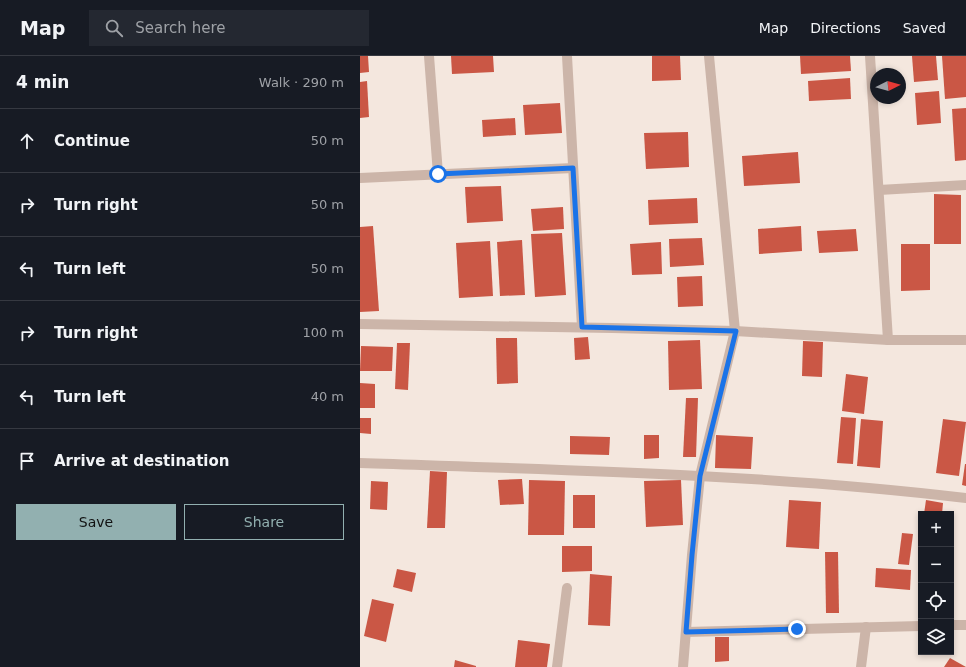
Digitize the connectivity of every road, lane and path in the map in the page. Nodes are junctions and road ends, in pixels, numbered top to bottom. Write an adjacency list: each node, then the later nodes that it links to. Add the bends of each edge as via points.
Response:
1 (429, 56): 6 (street)
2 (567, 56): 5 (street)
3 (709, 56): 12 (street)
4 (870, 56): 9 (street)
5 (573, 168): 6 (street); 11 (street)
6 (438, 174): 7 (street)
7 (360, 178)
8 (966, 185): 9 (street)
9 (879, 190): 13 (street)
10 (360, 324): 11 (street)
11 (582, 327): 12 (street)
12 (736, 331): 13 (street); 16 (street)
13 (888, 340): 14 (street)
14 (966, 340)
15 (360, 463): 16 (street)
16 (700, 476): 17 (street, via 908,491); 23 (street)
17 (966, 498)
18 (567, 588): 24 (street)
19 (954, 625): 20 (street)
20 (966, 625)
21 (918, 626): 22 (street)
22 (866, 627): 23 (street); 26 (street)
23 (686, 632): 25 (street)
24 (557, 667)
25 (683, 667)
26 (861, 667)

